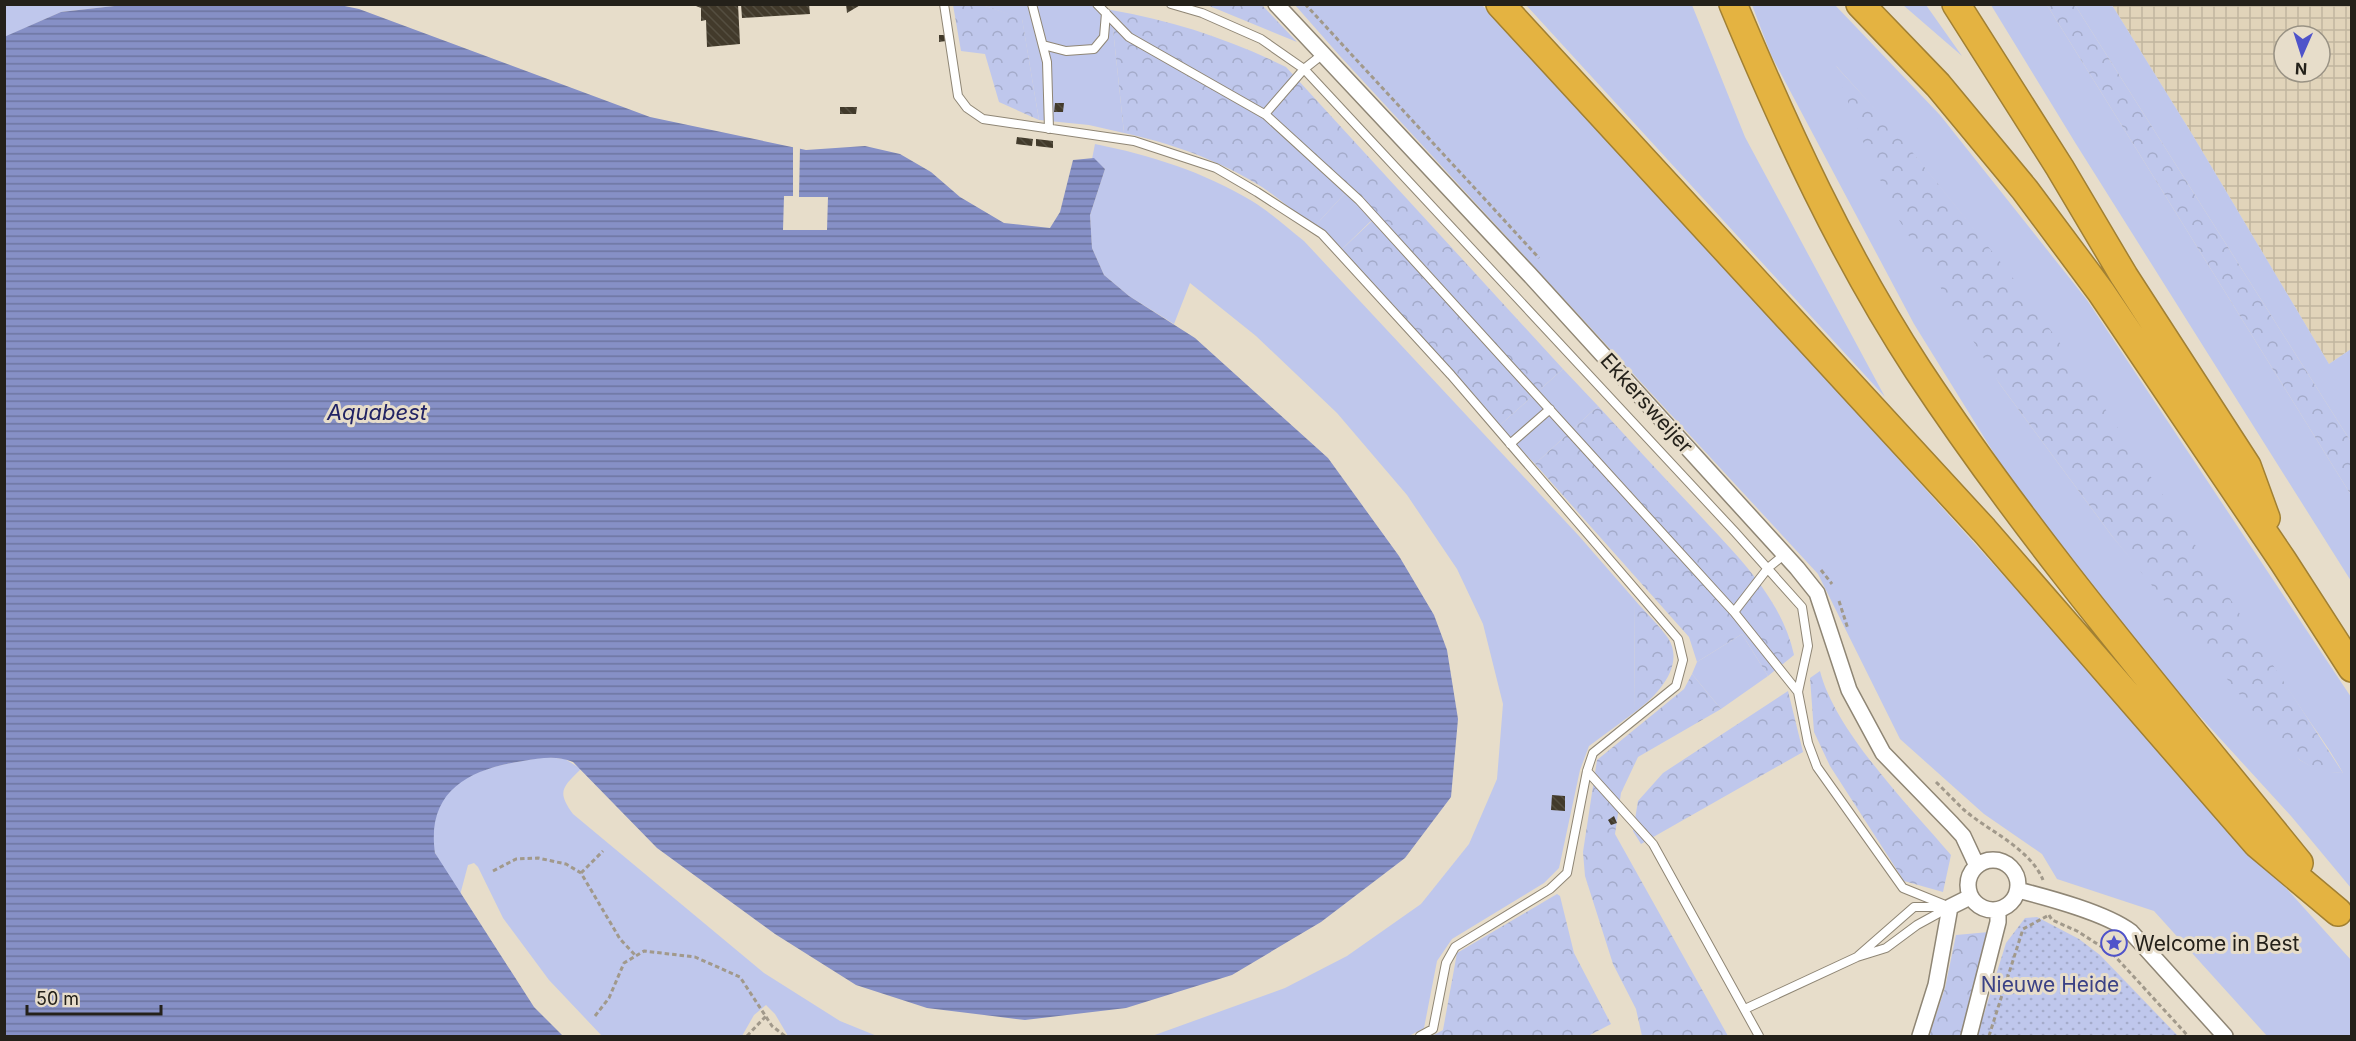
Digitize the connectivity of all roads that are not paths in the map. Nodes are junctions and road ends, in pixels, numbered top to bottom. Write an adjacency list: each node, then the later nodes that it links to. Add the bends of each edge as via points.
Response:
1 (944, 4): 15 (lane, via 958,96 967,108 983,119)
2 (1032, 4): 11 (lane)
3 (1097, 4): 10 (lane)
4 (1171, 4): 13 (lane, via 1261,39)
5 (1276, 4): 12 (street, Ekkersweijer)
6 (1500, 4): 30 (highway, via 1983,530 2257,844)
7 (1733, 4): 30 (highway, via 1798,154 1838,233 1918,369 2012,504)
8 (1860, 4): 19 (highway, via 1938,86 2025,190 2101,292)
9 (1956, 4): 19 (highway, via 2247,466)
10 (1106, 13): 11 (lane, via 1104,37 1094,49 1066,51); 14 (lane, via 1130,37)
11 (1043, 45): 15 (lane)
12 (1323, 54): 13 (lane); 18 (street, Ekkersweijer)
13 (1304, 69): 14 (lane); 20 (lane)
14 (1265, 114): 16 (lane, via 1359,200)
15 (1048, 129): 17 (lane, via 1134,141 1216,168 1322,234)
16 (1550, 409): 17 (lane); 21 (lane)
17 (1510, 444): 24 (lane, via 1678,639 1683,660 1676,686 1593,753)
18 (1785, 554): 20 (lane); 25 (street, Ekkersweijer, via 1817,593 1849,690 1883,753 1963,836)
19 (2283, 561): 22 (highway)
20 (1768, 568): 21 (lane); 23 (lane, via 1802,607 1808,646)
21 (1734, 612): 23 (lane)
22 (2352, 668)
23 (1798, 692): 28 (lane, via 1817,767 1904,888)
24 (1587, 771): 32 (lane, via 1653,844); 33 (lane, via 1567,873 1550,890 1455,947 1446,963 1433,1029)
25 (1977, 866): 26 (street, via 1994,860 2006,864 2016,876); 27 (street, via 1968,881)
26 (2018, 890): 29 (street, via 2013,901); 37 (street, via 2118,922)
27 (1970, 897): 28 (street); 29 (street, via 1984,909)
28 (1950, 907): 31 (lane, via 1886,948); 31 (lane, via 1914,907); 35 (street, via 1936,985)
29 (1998, 910): 36 (street)
30 (2345, 920)
31 (1857, 957): 32 (lane)
32 (1745, 1009): 34 (lane)
33 (1420, 1036)
34 (1759, 1036)
35 (1920, 1036)
36 (1969, 1036)
37 (2225, 1036)

